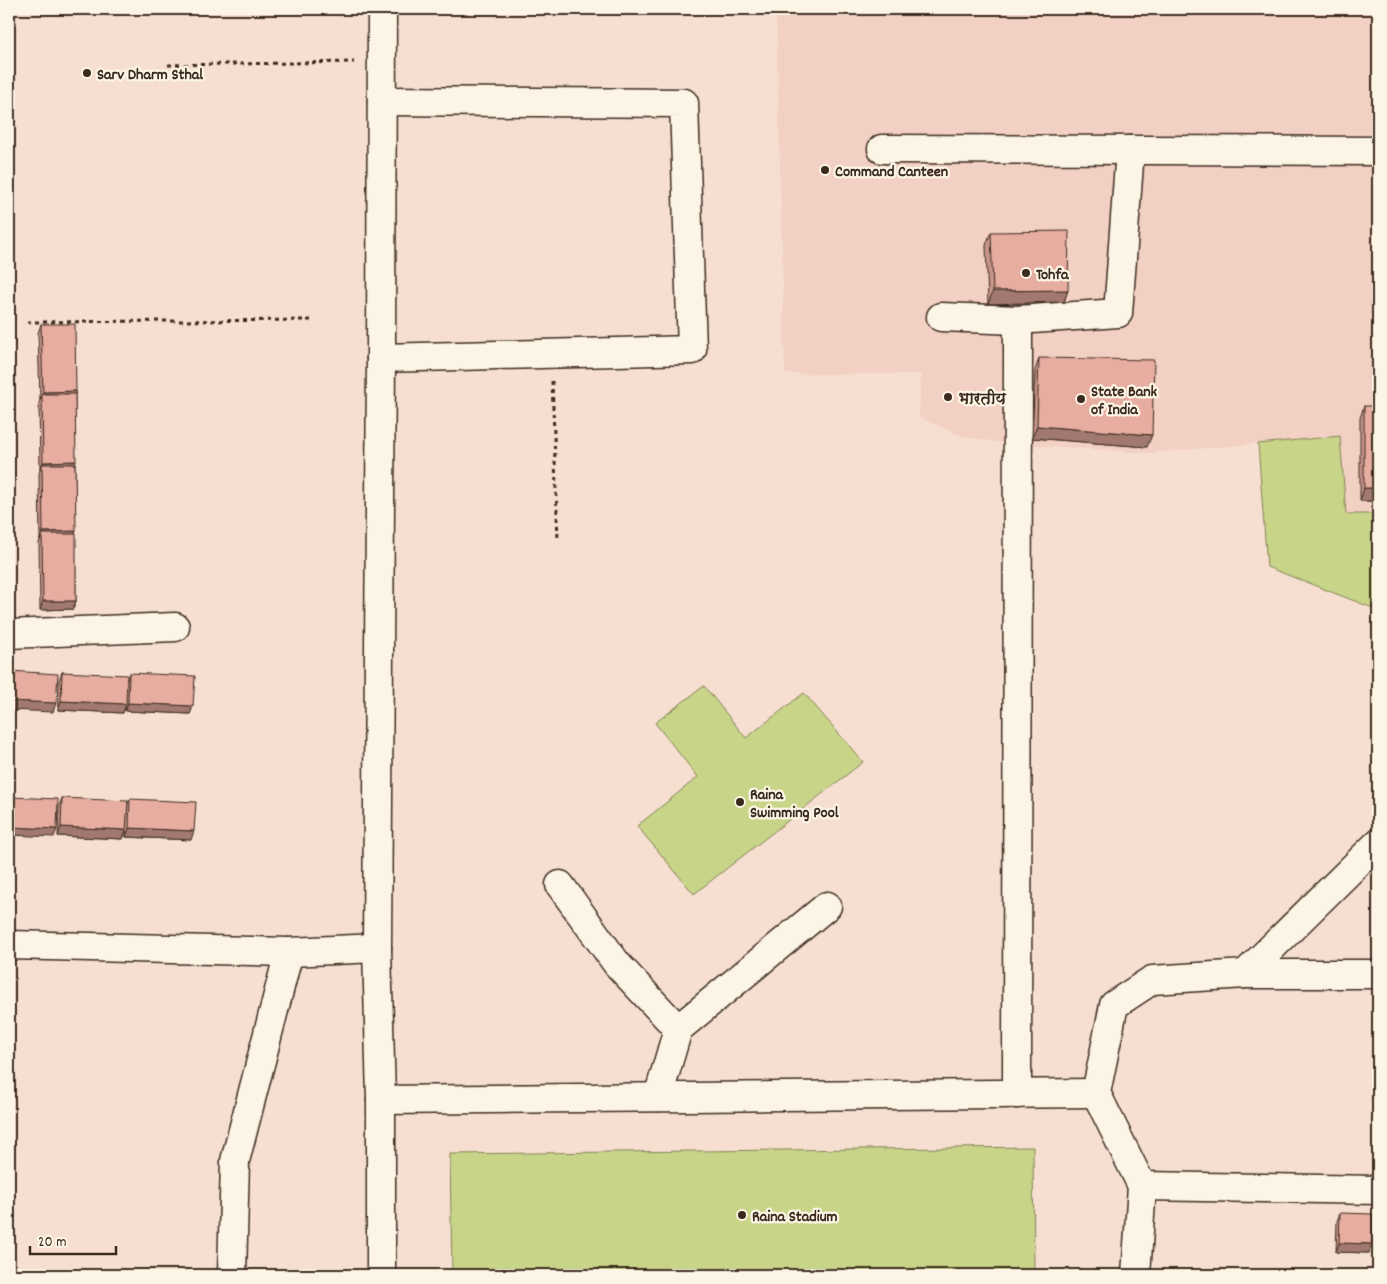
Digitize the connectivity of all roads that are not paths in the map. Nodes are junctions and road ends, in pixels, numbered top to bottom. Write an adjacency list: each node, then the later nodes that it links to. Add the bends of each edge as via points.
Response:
1 (382, 9): 2 (street)
2 (382, 101): 8 (street); 8 (street, via 684,103 692,350)
3 (882, 148): 4 (street)
4 (1130, 150): 5 (street); 7 (street, via 1118,313)
5 (1378, 151)
6 (941, 317): 7 (street)
7 (1018, 320): 21 (street)
8 (382, 358): 15 (street)
9 (175, 627): 10 (street)
10 (9, 634)
11 (1378, 842): 17 (street)
12 (560, 885): 19 (street, via 618,964)
13 (827, 906): 19 (street)
14 (9, 945): 16 (street)
15 (377, 948): 16 (street); 23 (street)
16 (289, 952): 26 (street, via 236,1161)
17 (1245, 974): 18 (street); 20 (street, via 1152,980 1114,1005)
18 (1378, 974)
19 (678, 1029): 22 (street)
20 (1096, 1093): 21 (street); 24 (street)
21 (1017, 1094): 22 (street)
22 (658, 1097): 23 (street)
23 (381, 1100): 27 (street)
24 (1142, 1186): 25 (street); 28 (street)
25 (1378, 1190)
26 (232, 1275)
27 (381, 1275)
28 (1136, 1275)

